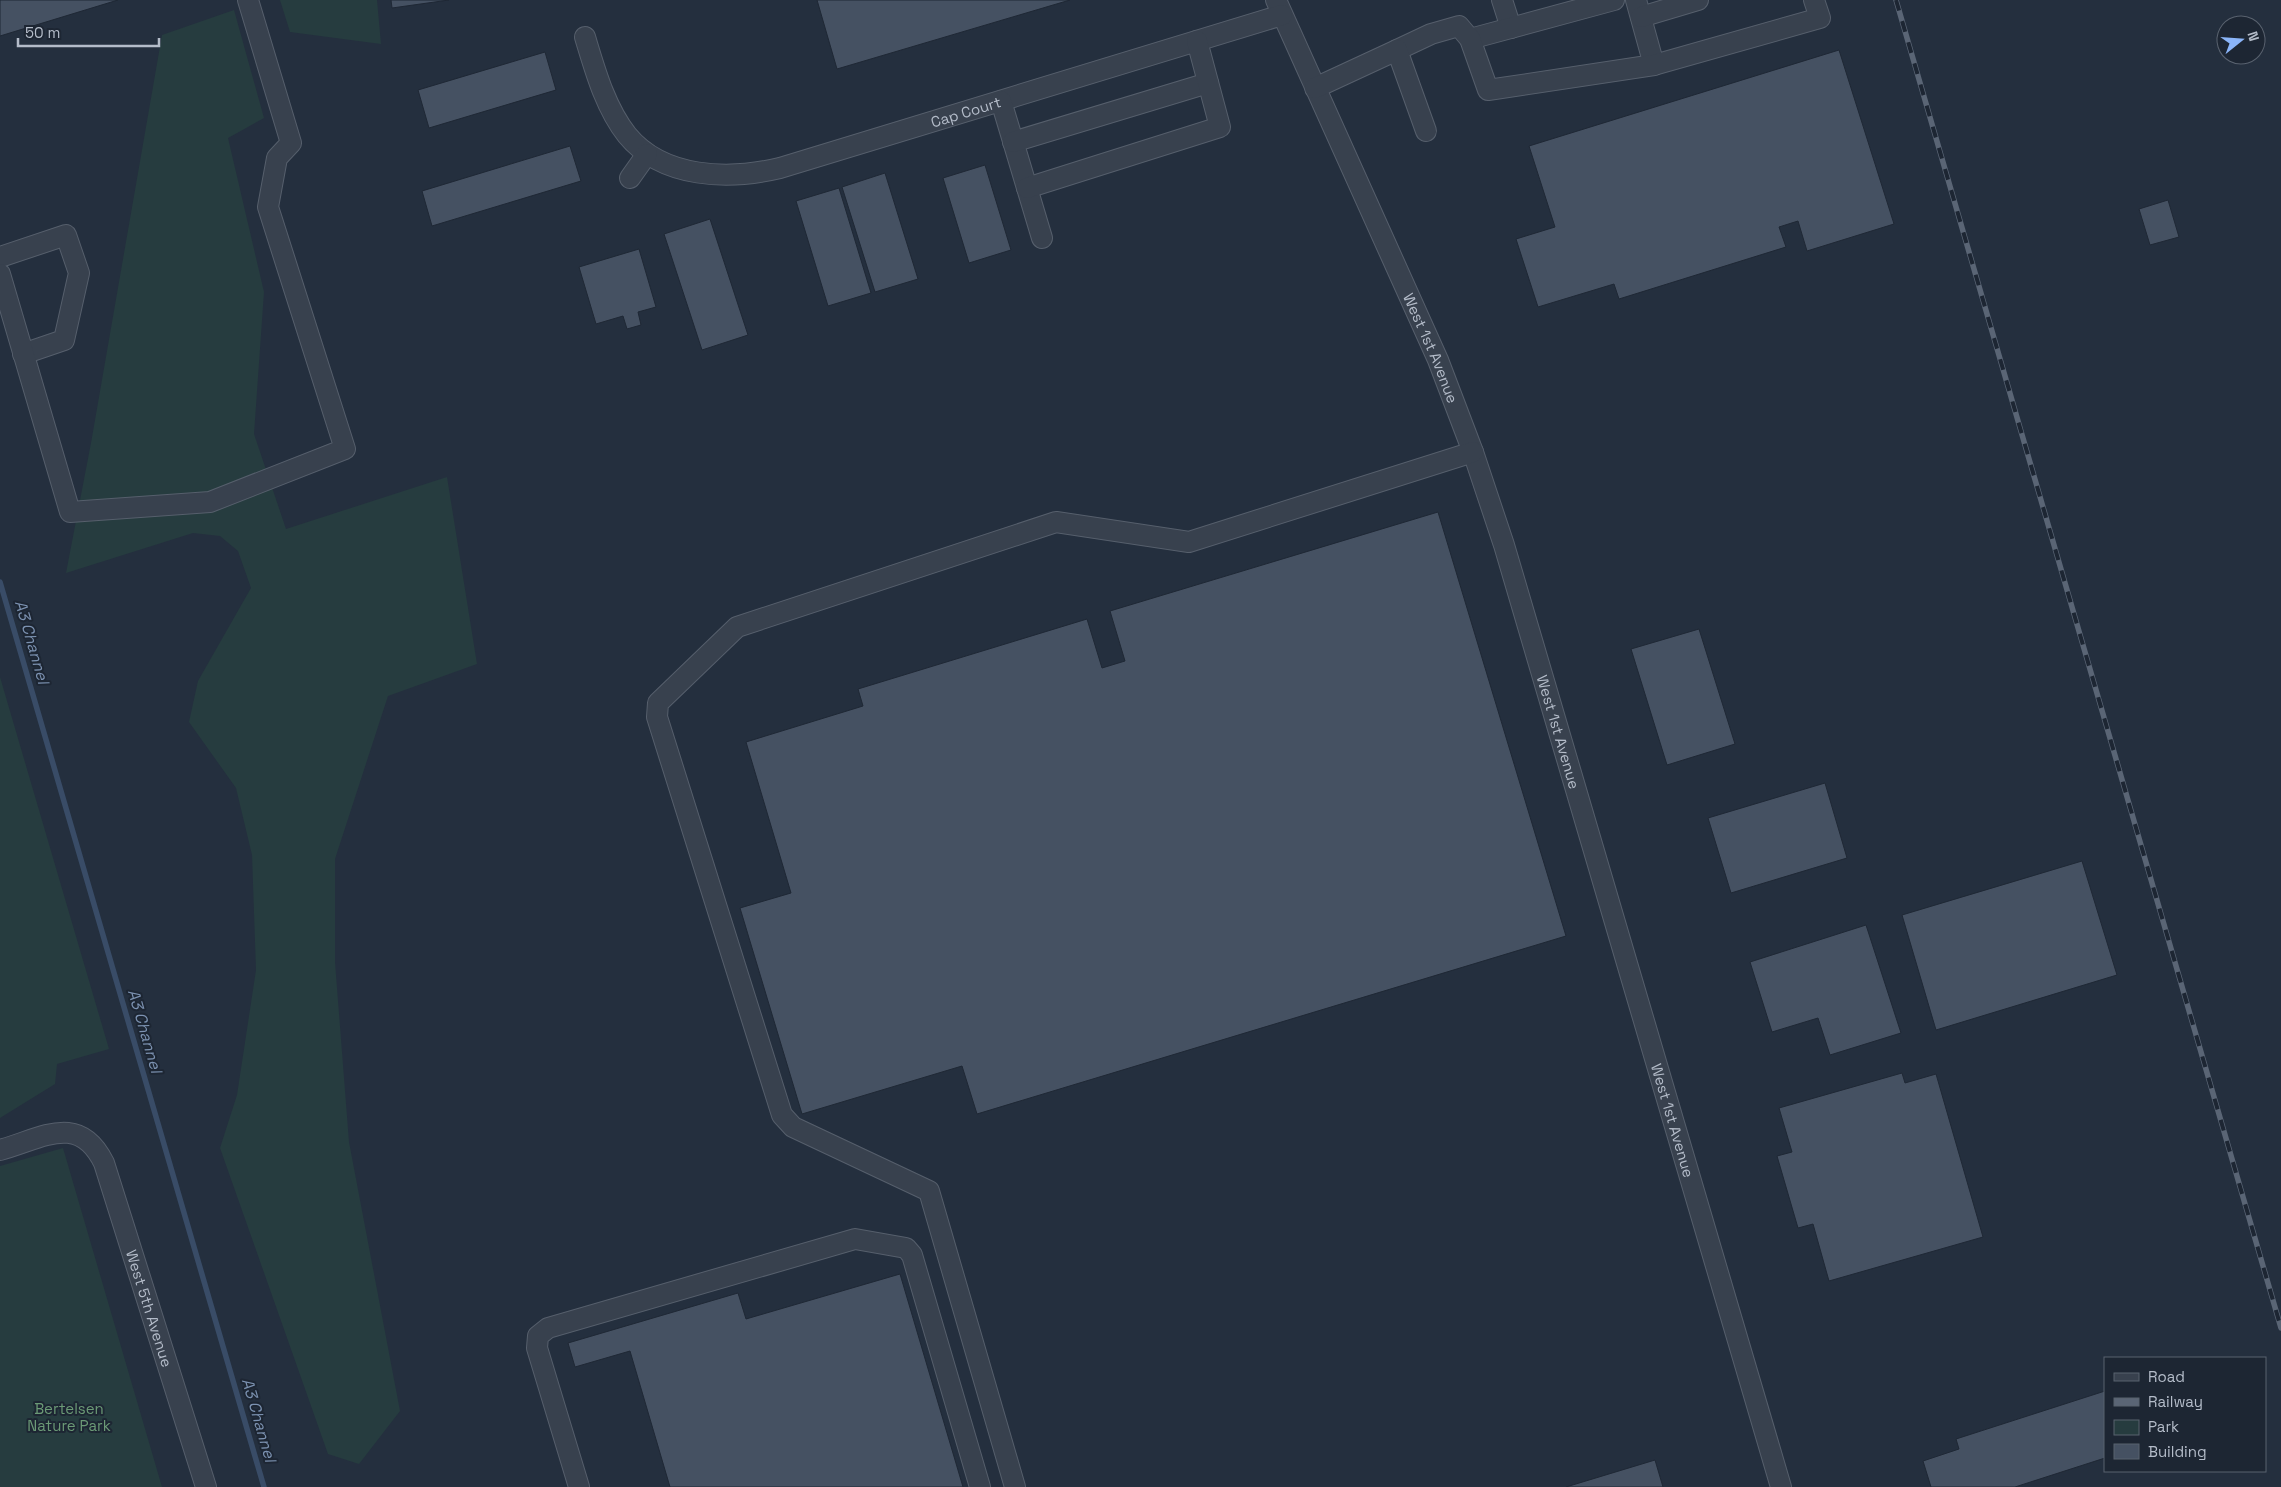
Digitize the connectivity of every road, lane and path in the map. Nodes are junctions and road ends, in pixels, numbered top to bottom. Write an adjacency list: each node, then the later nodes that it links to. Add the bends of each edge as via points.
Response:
1 (248, 0): 25 (street, via 291,143 277,158 268,207 345,449 210,502 70,512)
2 (1502, 0): 8 (street)
3 (1698, 0): 7 (street)
4 (1814, 0): 13 (street, via 1820,18)
5 (1605, 1): 8 (street)
6 (1279, 8): 11 (street, Cap Court); 15 (street, West 1st Avenue)
7 (1639, 9): 13 (street)
8 (1511, 28): 10 (street)
9 (585, 36): 19 (street, Cap Court, via 598,81 610,106 627,135)
10 (1470, 38): 12 (street, via 1459,26 1431,34); 13 (street, via 1488,90)
11 (1196, 41): 14 (street); 16 (street, Cap Court)
12 (1397, 50): 15 (street); 17 (street)
13 (1654, 65)
14 (1208, 83): 18 (street); 21 (street, via 1220,127)
15 (1315, 88): 26 (street, West 1st Avenue, via 1438,360)
16 (1001, 101): 18 (street); 19 (street, Cap Court, via 762,172 701,173 676,167)
17 (1426, 131)
18 (1013, 142): 21 (street)
19 (647, 154): 20 (street)
20 (630, 178)
21 (1027, 188): 22 (street)
22 (1042, 238)
23 (0, 257): 25 (street, via 66,235 79,273 64,340)
24 (0, 274): 25 (street)
25 (23, 354)
26 (1473, 452): 31 (street, via 1190,542 1056,522 737,626 658,703 657,717 782,1115 793,1127 929,1191); 32 (street, West 1st Avenue, via 1507,554)
27 (0, 1150): 28 (street, West 5th Avenue, via 71,1132 84,1136 97,1148)
28 (206, 1487)
29 (579, 1487): 30 (street, via 537,1348 538,1336 548,1328 855,1239 906,1248 912,1255)
30 (980, 1487)
31 (1015, 1487)
32 (1781, 1487)

